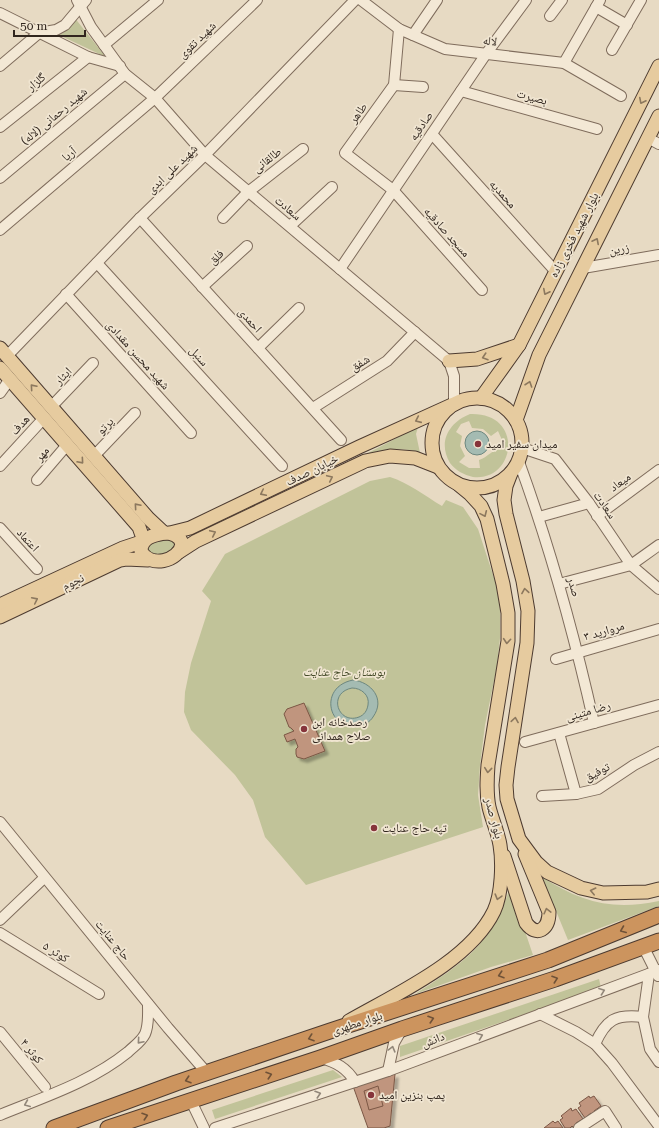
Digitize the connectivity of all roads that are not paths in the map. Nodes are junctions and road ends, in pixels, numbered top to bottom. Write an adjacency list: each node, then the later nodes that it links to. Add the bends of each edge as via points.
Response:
1 (158, 0): 17 (street)
2 (257, 0): 29 (street, شهید تقوی)
3 (355, 0): 36 (street, شهید علی ابدی)
4 (361, 0): 14 (street, لاله)
5 (437, 0): 16 (street)
6 (526, 0): 19 (street, صادقیه)
7 (561, 0): 12 (street)
8 (641, 0): 13 (street)
9 (81, 2): 15 (street, via 65,25 56,30); 17 (street, via 91,27)
10 (598, 4): 13 (street); 21 (street)
11 (0, 13): 15 (street)
12 (550, 16)
13 (627, 25): 18 (street)
14 (399, 29): 16 (street, لاله); 25 (street)
15 (39, 33): 20 (street); 22 (street)
16 (413, 35): 19 (street, لاله, via 445,49)
17 (104, 45): 23 (street)
18 (612, 50)
19 (486, 54): 21 (street, لاله); 27 (street, صادقیه)
20 (88, 57): 23 (street); 31 (street, گلزار)
21 (564, 63): 28 (street, لاله)
22 (0, 66)
23 (122, 70): 29 (street, سعادت); 37 (street, شهید رحمانی (لاله))
24 (658, 70): 50 (main road, بلوار شهید فخری زاده, one-way to 50)
25 (394, 85): 26 (street); 39 (street, طاهر, via 345,153)
26 (423, 87)
27 (461, 91): 32 (street, بصیرت); 33 (street, صادقیه)
28 (621, 96)
29 (155, 98): 36 (street, سعادت); 44 (street, آریا)
30 (659, 116): 34 (main road, بلوار شهید فخری زاده)
31 (0, 127)
32 (597, 129)
33 (432, 134): 39 (street, صادقیه); 50 (street, محمدیه)
34 (654, 141): 48 (main road, بلوار شهید فخری زاده, one-way to 34)
35 (303, 149): 40 (street, طالقانی)
36 (205, 155): 40 (street, سعادت); 41 (street, شهید علی ابدی)
37 (0, 178)
38 (332, 187): 43 (street)
39 (393, 190): 49 (street, صادقیه); 52 (street, مسجد صادقیه)
40 (248, 192): 42 (street); 43 (street, سعادت)
41 (140, 218): 47 (street, شهید علی ابدی); 51 (street, احمدی)
42 (223, 218)
43 (290, 226): 49 (street, سعادت)
44 (0, 230)
45 (247, 246): 51 (street, فلق)
46 (659, 255): 48 (street, زرین)
47 (97, 263): 53 (street, شهید علی ابدی); 78 (street, سنبل)
48 (583, 268): 70 (main road, بلوار شهید فخری زاده, one-way to 48, via 539,355)
49 (340, 269): 55 (street, سعادت)
50 (556, 272): 56 (main road, بلوار شهید فخری زاده, one-way to 56)
51 (202, 287): 57 (street, احمدی)
52 (482, 290)
53 (66, 294): 58 (street, شهید علی ابدی); 71 (street, شهید محسن مقدادی)
54 (299, 308): 57 (street)
55 (415, 332): 59 (street, سعادت); 67 (street, شفق, via 387,361)
56 (519, 345): 59 (main road, one-way to 59, via 477,359); 64 (main road, بلوار شهید فخری زاده)
57 (258, 348): 67 (street, احمدی)
58 (4, 352): 66 (main road, one-way to 58)
59 (449, 361): 65 (street, via 454,376)
60 (94, 363): 66 (street, ایثار)
61 (0, 368): 62 (main road)
62 (10, 379): 63 (street); 69 (main road)
63 (0, 393)
64 (482, 398): 65 (main road, via 467,399); 70 (main road, via 507,409)
65 (454, 404): 79 (main road, via 443,413 435,425 433,453); 88 (main road, خیابان صدف, one-way to 88, via 190,528)
66 (51, 407): 75 (main road)
67 (312, 408): 72 (street, احمدی)
68 (135, 413): 75 (street, پرتو)
69 (44, 418): 73 (main road); 77 (street, هدف)
70 (516, 420): 74 (main road, via 522,434)
71 (191, 433)
72 (342, 440)
73 (67, 445): 82 (street, مهر); 89 (main road, one-way to 89, via 139,527)
74 (522, 448): 76 (main road); 84 (street, سعادت, via 555,459)
75 (94, 456): 88 (main road, one-way to 75, via 148,518)
76 (519, 462): 81 (main road); 86 (street, صدر)
77 (0, 466)
78 (282, 466)
79 (438, 466): 83 (main road, via 447,477); 91 (main road, خیابان صدف, one-way to 79, via 196,541 365,461 390,456 415,458)
80 (659, 470): 85 (street, میعاد)
81 (511, 473): 83 (main road, via 487,488 473,489); 110 (main road, بلوار صدر, one-way to 81, via 507,799 506,785 527,643 528,612 504,500)
82 (37, 480)
83 (459, 485): 111 (main road, بلوار صدر, one-way to 111, via 481,506 487,519 508,613 508,641 486,784 489,808)
84 (589, 503): 85 (street, سعادت); 86 (street)
85 (597, 516): 93 (street, سعادت)
86 (539, 518): 95 (street, صدر)
87 (0, 528): 94 (street, اعتماد)
88 (167, 534): 89 (main road, via 154,535); 91 (main road, via 176,536 181,541)
89 (144, 541): 92 (main road, via 141,544 141,551); 97 (main road, نجوم, via 123,548)
90 (659, 545): 93 (street)
91 (179, 552): 92 (main road, via 168,559)
92 (148, 560): 98 (main road, نجوم, one-way to 92, via 120,560)
93 (631, 565): 95 (street); 96 (street, سعادت)
94 (37, 569)
95 (559, 584): 100 (street, صدر)
96 (659, 589)
97 (0, 605)
98 (0, 617)
99 (659, 629): 100 (street, مروارید ۳)
100 (578, 652): 101 (street, مروارید ۳); 103 (street, صدر)
101 (556, 659)
102 (659, 705): 103 (street, رضا متینی)
103 (594, 723): 104 (street, رضا متینی)
104 (559, 733): 105 (street, رضا متینی); 107 (street)
105 (525, 742)
106 (659, 752): 107 (street, توفیق, via 598,789)
107 (576, 794): 108 (street, توفیق)
108 (542, 796)
109 (0, 822): 112 (street, حاج عنایت)
110 (519, 839): 111 (main road, one-way to 110, via 526,922 530,928 542,929 549,920 549,912); 113 (main road, بلوار صدر, one-way to 110, via 647,892 603,893 581,888 548,872 536,862)
111 (500, 844): 125 (main road, بلوار صدر, one-way to 125, via 500,892 495,910 472,941 435,972)
112 (44, 878): 115 (street); 121 (street, حاج عنایت)
113 (659, 889)
114 (659, 915): 125 (highway, بلوار مطهری, one-way to 125, via 548,960)
115 (0, 920)
116 (0, 933): 120 (street, کوثر ۵)
117 (659, 941): 118 (highway, بلوار مطهری)
118 (644, 948): 119 (street); 124 (highway, بلوار مطهری, one-way to 118)
119 (656, 973): 122 (street, دانش, one-way to 119); 123 (street)
120 (99, 994)
121 (148, 1004): 131 (street, حاج عنایت); 135 (street, one-way to 135, via 148,1027 144,1035 139,1043 118,1060 80,1082)
122 (540, 1014): 127 (street); 130 (street, دانش, one-way to 122)
123 (643, 1017): 127 (street, via 628,1015 612,1020 601,1030); 129 (street, via 650,1049)
124 (402, 1028): 128 (highway, بلوار مطهری); 130 (street, one-way to 124, via 392,1048)
125 (330, 1031): 131 (highway, بلوار مطهری, one-way to 131)
126 (0, 1033): 133 (street, کوثر ۴)
127 (595, 1044): 136 (street)
128 (320, 1058): 132 (street, via 343,1067); 134 (highway, بلوار مطهری, one-way to 128)
129 (659, 1062)
130 (388, 1071): 132 (street, دانش)
131 (207, 1073): 137 (highway, بلوار مطهری, one-way to 137)
132 (355, 1082): 140 (street, دانش, one-way to 132)
133 (44, 1086)
134 (191, 1101): 138 (highway, بلوار مطهری, one-way to 134); 139 (street)
135 (0, 1115)
136 (659, 1126)
137 (54, 1128)
138 (108, 1128)
139 (204, 1128)
140 (215, 1128)
141 (579, 1128): 142 (street, via 605,1111)
142 (616, 1128)

